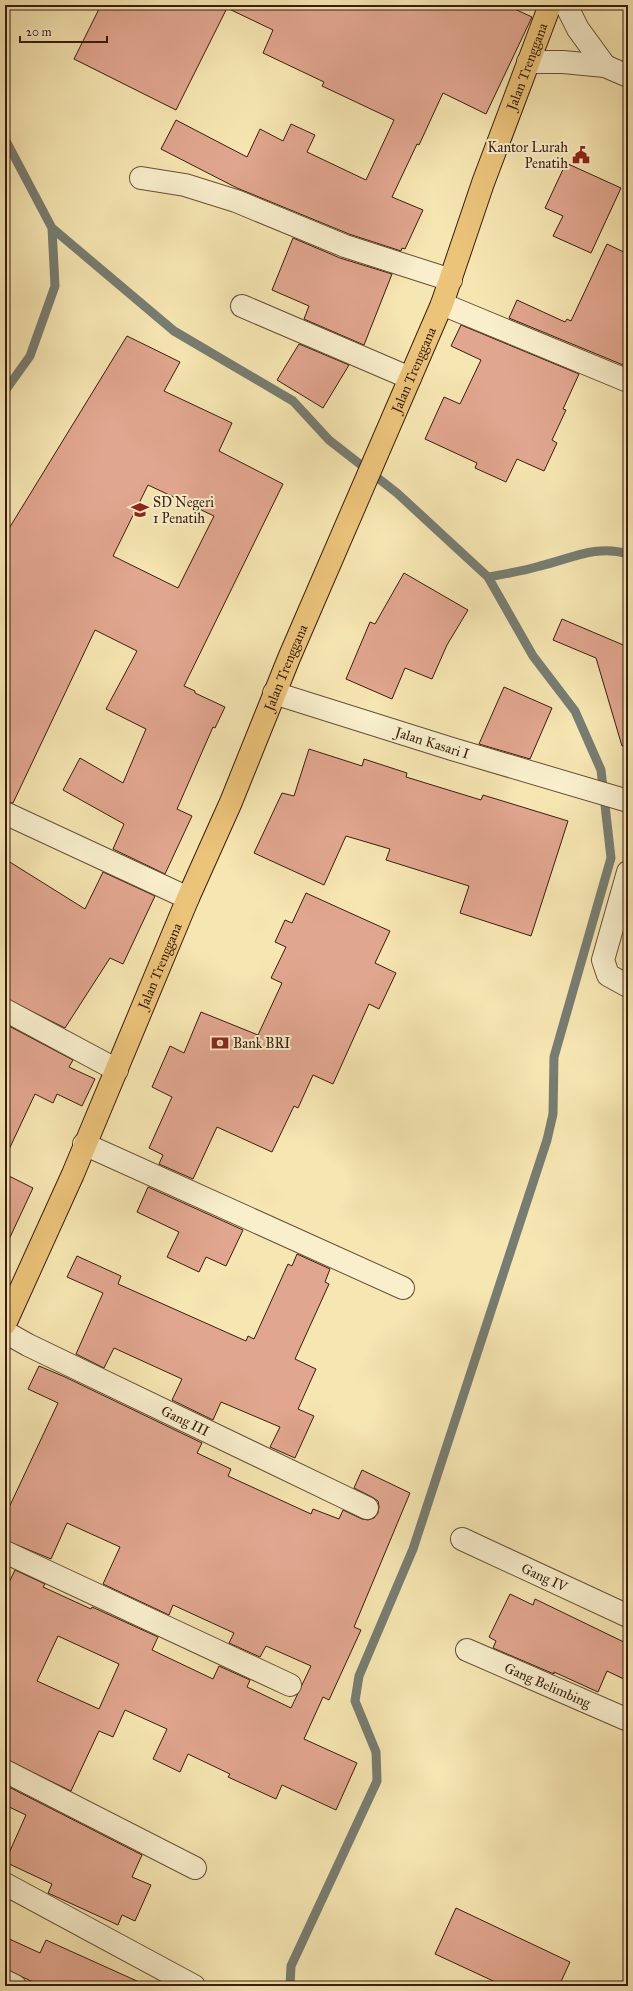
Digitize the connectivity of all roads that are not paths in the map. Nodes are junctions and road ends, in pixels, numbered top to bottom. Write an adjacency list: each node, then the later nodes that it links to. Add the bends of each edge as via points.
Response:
1 (550, 7): 2 (main road, Jalan Trenggana); 3 (street, via 578,30)
2 (528, 62): 3 (street); 6 (main road, Jalan Trenggana, via 483,183)
3 (605, 66): 4 (street)
4 (628, 76)
5 (141, 178): 6 (street, via 185,185 236,201 345,246)
6 (451, 280): 7 (main road, Jalan Trenggana)
7 (442, 304): 9 (main road, Jalan Trenggana); 10 (street)
8 (242, 306): 9 (street)
9 (410, 378): 11 (main road, Jalan Trenggana)
10 (628, 381)
11 (274, 693): 12 (street, Jalan Kasari I); 15 (main road, Jalan Trenggana, via 231,802)
12 (628, 801)
13 (7, 814): 15 (street)
14 (628, 872): 16 (street, via 603,960 608,975)
15 (188, 898): 18 (main road, Jalan Trenggana)
16 (628, 986)
17 (5, 1010): 18 (street)
18 (117, 1070): 19 (main road, Jalan Trenggana)
19 (84, 1144): 20 (street); 21 (main road, Jalan Trenggana, via 73,1174)
20 (403, 1288)
21 (6, 1319): 22 (street, Gang III, via 28,1345)
22 (367, 1508)
23 (462, 1539): 25 (street, Gang IV)
24 (5, 1552): 27 (street)
25 (628, 1616)
26 (467, 1650): 28 (street, Gang Belimbing)
27 (290, 1685)
28 (628, 1720)
29 (5, 1772): 30 (street)
30 (195, 1868)
31 (5, 1884): 34 (street)
32 (5, 1981): 33 (street)
33 (15, 1986)
34 (194, 1986)

